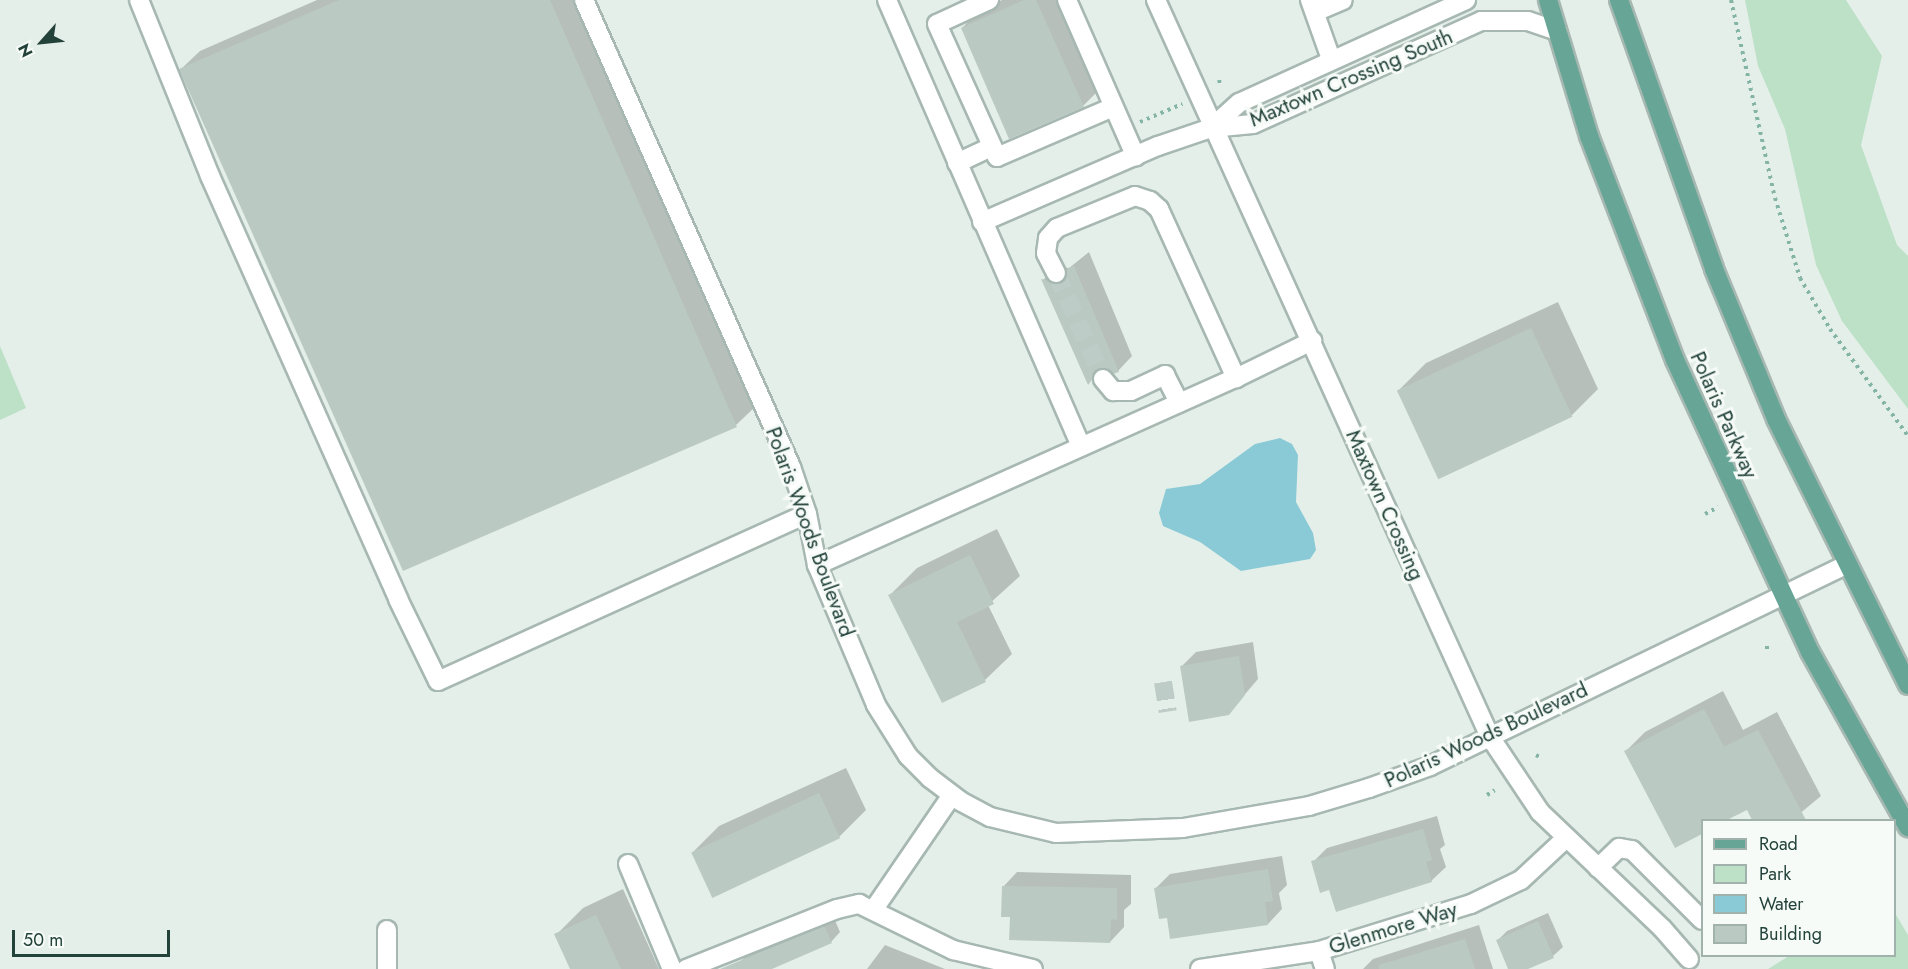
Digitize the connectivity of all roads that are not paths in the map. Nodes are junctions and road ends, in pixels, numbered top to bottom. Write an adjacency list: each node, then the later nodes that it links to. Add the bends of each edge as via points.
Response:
1 (139, 0): 26 (street, via 210,176 438,681)
2 (584, 0): 26 (street, Polaris Woods Boulevard, via 791,467)
3 (887, 0): 18 (street)
4 (988, 0): 16 (street, via 937,24)
5 (1067, 0): 14 (street)
6 (1156, 0): 15 (street, Maxtown Crossing)
7 (1343, 0): 11 (street)
8 (1466, 0): 13 (street, Maxtown Crossing South)
9 (1548, 0): 12 (main road, Polaris Parkway)
10 (1619, 0): 28 (main road, via 1714,269 1776,419)
11 (1312, 6): 13 (street)
12 (1557, 31): 15 (street, Maxtown Crossing South, via 1528,21 1482,21 1253,124); 29 (main road, Polaris Parkway, via 1589,136 1675,360)
13 (1331, 59): 15 (street, Maxtown Crossing South, via 1239,103)
14 (1113, 108): 16 (street, via 997,157); 17 (street)
15 (1212, 128): 17 (street); 21 (street, Maxtown Crossing)
16 (991, 147): 18 (street)
17 (1136, 157): 19 (street)
18 (957, 163): 19 (street)
19 (982, 222): 25 (street)
20 (1056, 273): 22 (street, via 1046,253 1048,238 1058,228 1135,196 1150,201 1159,209)
21 (1312, 341): 22 (street); 31 (street, Maxtown Crossing)
22 (1236, 378): 24 (street)
23 (1103, 379): 24 (street, via 1113,391 1131,391 1165,375)
24 (1179, 403): 25 (street)
25 (1081, 447): 27 (street)
26 (807, 514): 27 (street, Polaris Woods Boulevard)
27 (817, 565): 32 (street, Polaris Woods Boulevard, via 889,728 908,756)
28 (1846, 565): 29 (street, Polaris Woods Boulevard); 30 (main road)
29 (1782, 594): 31 (street, Polaris Woods Boulevard); 33 (main road, Polaris Parkway, via 1810,652)
30 (1908, 685)
31 (1490, 737): 32 (street, Polaris Woods Boulevard, via 1430,766 1370,788 1277,813 1183,828 1056,833 990,816); 34 (street, Maxtown Crossing, via 1516,781)
32 (952, 795): 37 (street)
33 (1908, 826)
34 (1566, 838): 36 (street, Maxtown Crossing); 40 (street, Glenmore Way, via 1521,880 1471,904)
35 (628, 864): 43 (street)
36 (1598, 867): 38 (street, via 1619,848 1632,850); 41 (street, Maxtown Crossing)
37 (874, 909): 44 (street, via 859,904 837,909); 45 (street, via 953,950)
38 (1701, 919)
39 (387, 930): 42 (street)
40 (1319, 951): 46 (street, Glenmore Way); 47 (street)
41 (1689, 959)
42 (387, 969)
43 (672, 969)
44 (686, 969)
45 (1033, 969)
46 (1200, 969)
47 (1325, 969)

